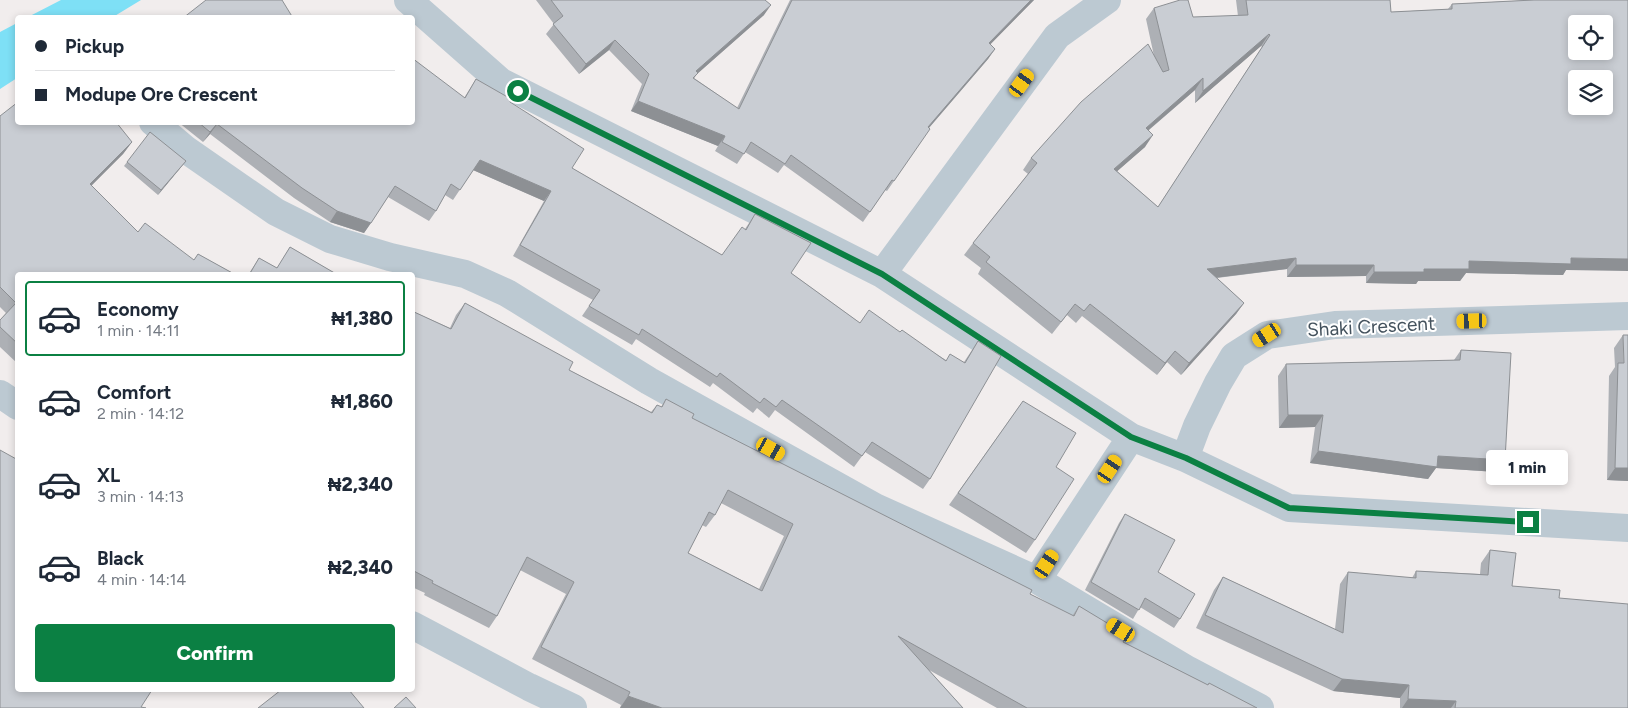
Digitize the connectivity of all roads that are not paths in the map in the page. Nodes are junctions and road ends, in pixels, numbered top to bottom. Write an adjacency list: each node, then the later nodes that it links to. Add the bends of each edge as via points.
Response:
1 (1106, 0): 4 (street, via 1057,36)
2 (422, 4): 4 (street, via 501,82)
3 (157, 125): 11 (street, via 185,149 276,212 330,239 465,274 507,294 649,381 875,507)
4 (882, 274): 8 (street)
5 (1628, 316): 9 (street, Shaki Crescent, via 1335,325 1267,335 1234,356 1197,426)
6 (0, 394): 7 (street)
7 (15, 404)
8 (1131, 437): 9 (street); 11 (street)
9 (1186, 458): 10 (street, via 1289,508)
10 (1628, 528)
11 (1037, 580): 14 (street, via 1188,670)
12 (415, 627): 13 (street)
13 (573, 708)
14 (1260, 708)

